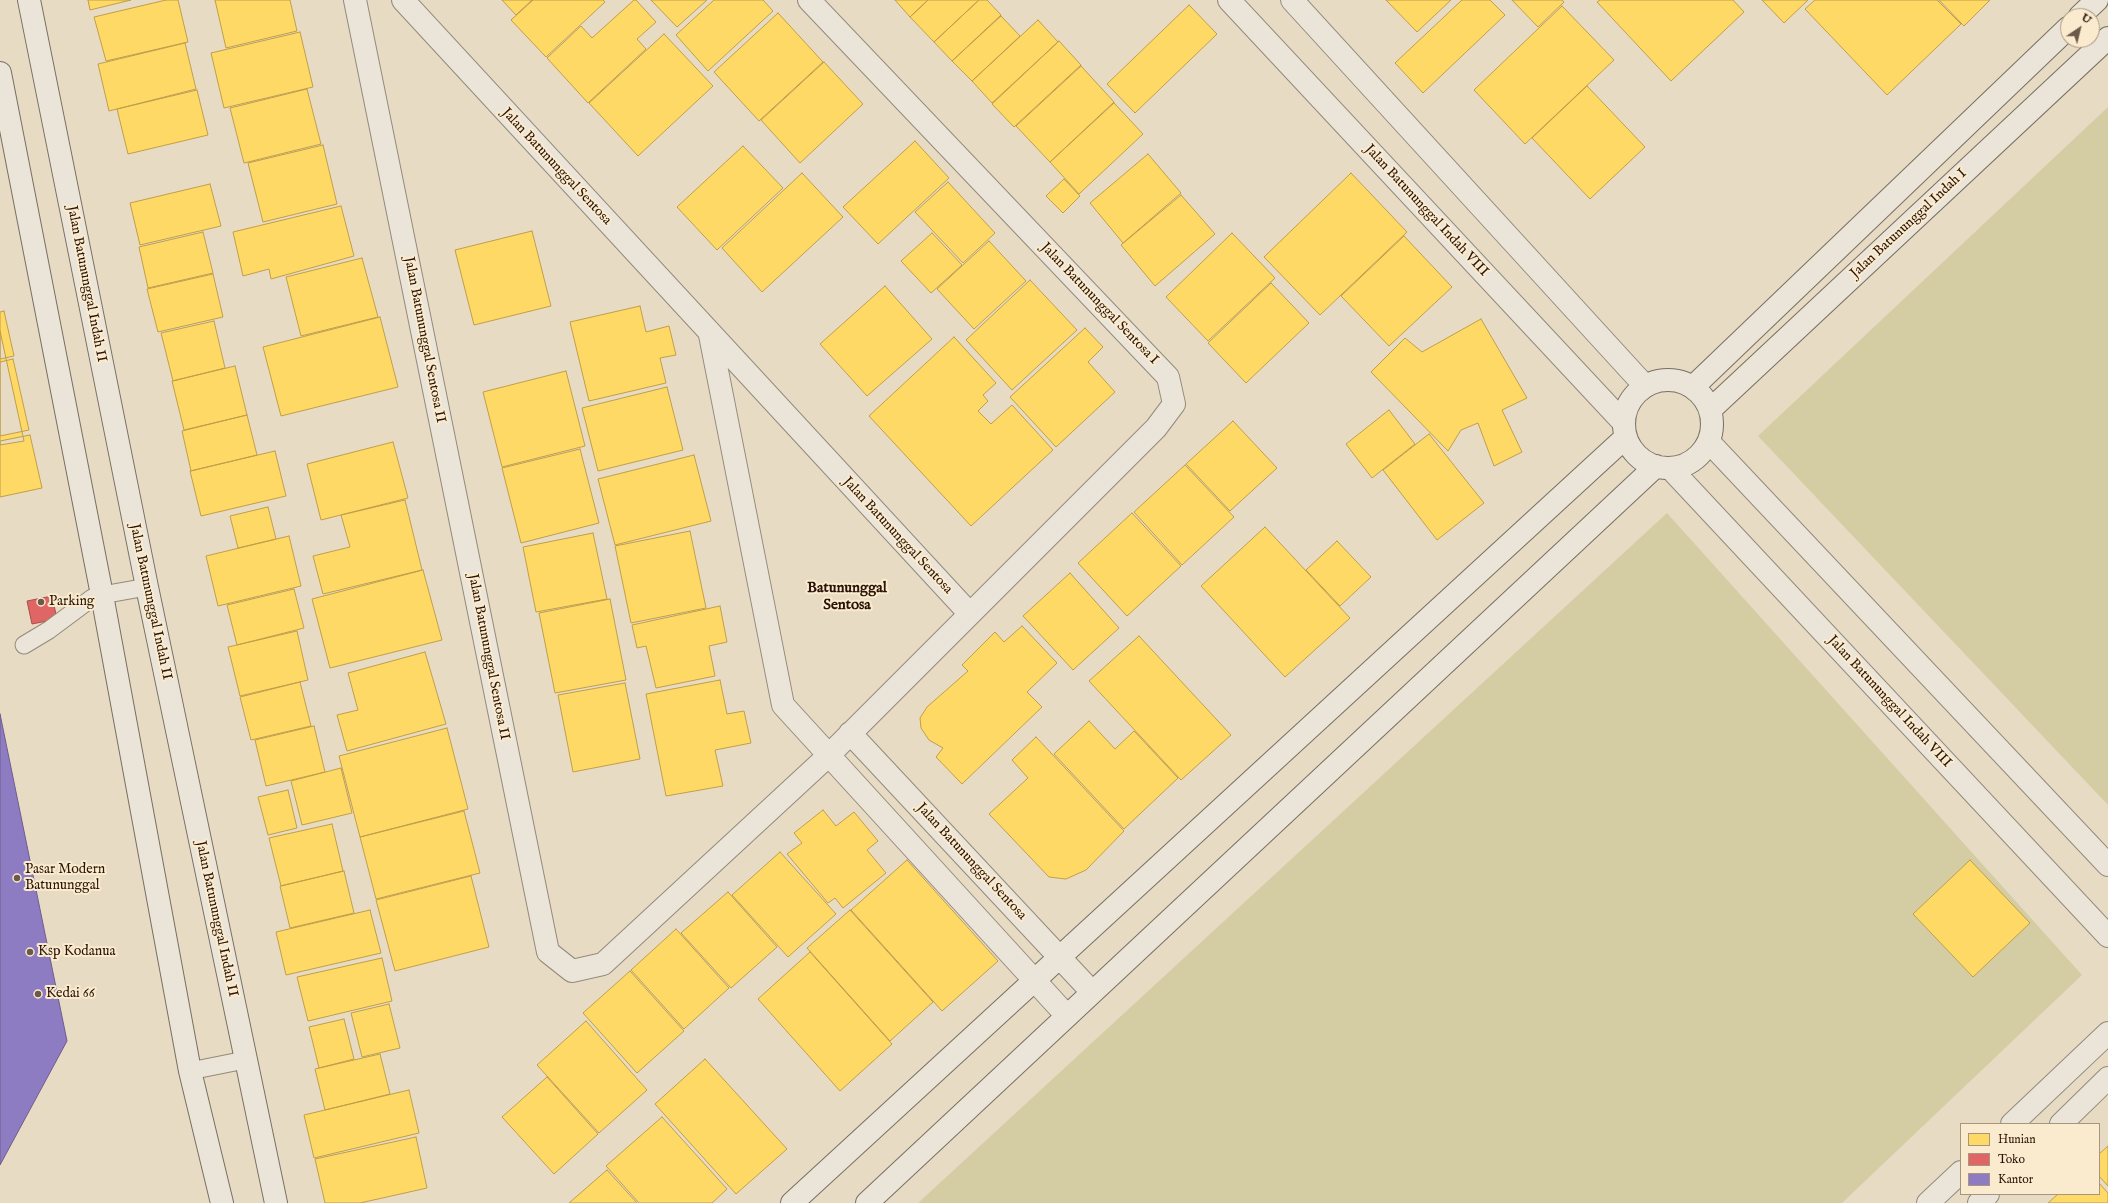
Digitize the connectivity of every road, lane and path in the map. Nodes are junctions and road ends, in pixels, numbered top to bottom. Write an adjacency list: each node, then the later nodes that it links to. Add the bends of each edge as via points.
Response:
1 (29, 0): 19 (street, Jalan Batununggal Indah II)
2 (354, 0): 24 (street, Jalan Batununggal Sentosa II, via 548,952 572,972 603,964)
3 (403, 0): 12 (street, Jalan Batununggal Sentosa)
4 (809, 0): 21 (street, Jalan Batununggal Sentosa I, via 1168,377 1174,404 1156,428)
5 (1229, 0): 16 (street, Jalan Batununggal Indah VIII)
6 (1292, 0): 13 (street)
7 (2097, 0): 8 (street)
8 (2088, 8)
9 (2060, 36): 14 (street)
10 (2108, 38): 15 (street, Jalan Batununggal Indah I)
11 (0, 73): 20 (street)
12 (710, 335): 21 (street, Jalan Batununggal Sentosa); 24 (street, via 783,705)
13 (1645, 386): 14 (street, via 1669,379); 16 (street, via 1630,402)
14 (1693, 387): 15 (street)
15 (1710, 410): 17 (street, via 1712,426)
16 (1624, 430): 18 (street, via 1637,455); 27 (street)
17 (1709, 442): 18 (street, via 1693,460); 25 (street)
18 (1663, 467): 26 (street, Jalan Batununggal Indah VIII); 29 (street)
19 (146, 587): 20 (lane); 32 (street, Jalan Batununggal Indah II)
20 (97, 596): 22 (lane); 33 (street)
21 (970, 614): 23 (street)
22 (24, 646)
23 (850, 733): 24 (street); 27 (street, Jalan Batununggal Sentosa)
24 (828, 756): 28 (street)
25 (2108, 865)
26 (2108, 936)
27 (1060, 956): 28 (street); 29 (street, Jalan Batununggal Sentosa)
28 (1035, 979): 30 (street); 41 (street)
29 (1092, 992): 30 (street)
30 (1067, 1016): 42 (street)
31 (2108, 1033): 35 (street)
32 (245, 1060): 33 (lane); 40 (street, Jalan Batununggal Indah II)
33 (190, 1071): 39 (street)
34 (2108, 1078): 36 (street)
35 (2013, 1123)
36 (2062, 1123)
37 (1960, 1173): 43 (street)
38 (1987, 1195): 44 (street)
39 (222, 1203)
40 (276, 1203)
41 (792, 1203)
42 (867, 1203)
43 (1928, 1203)
44 (1979, 1203)

